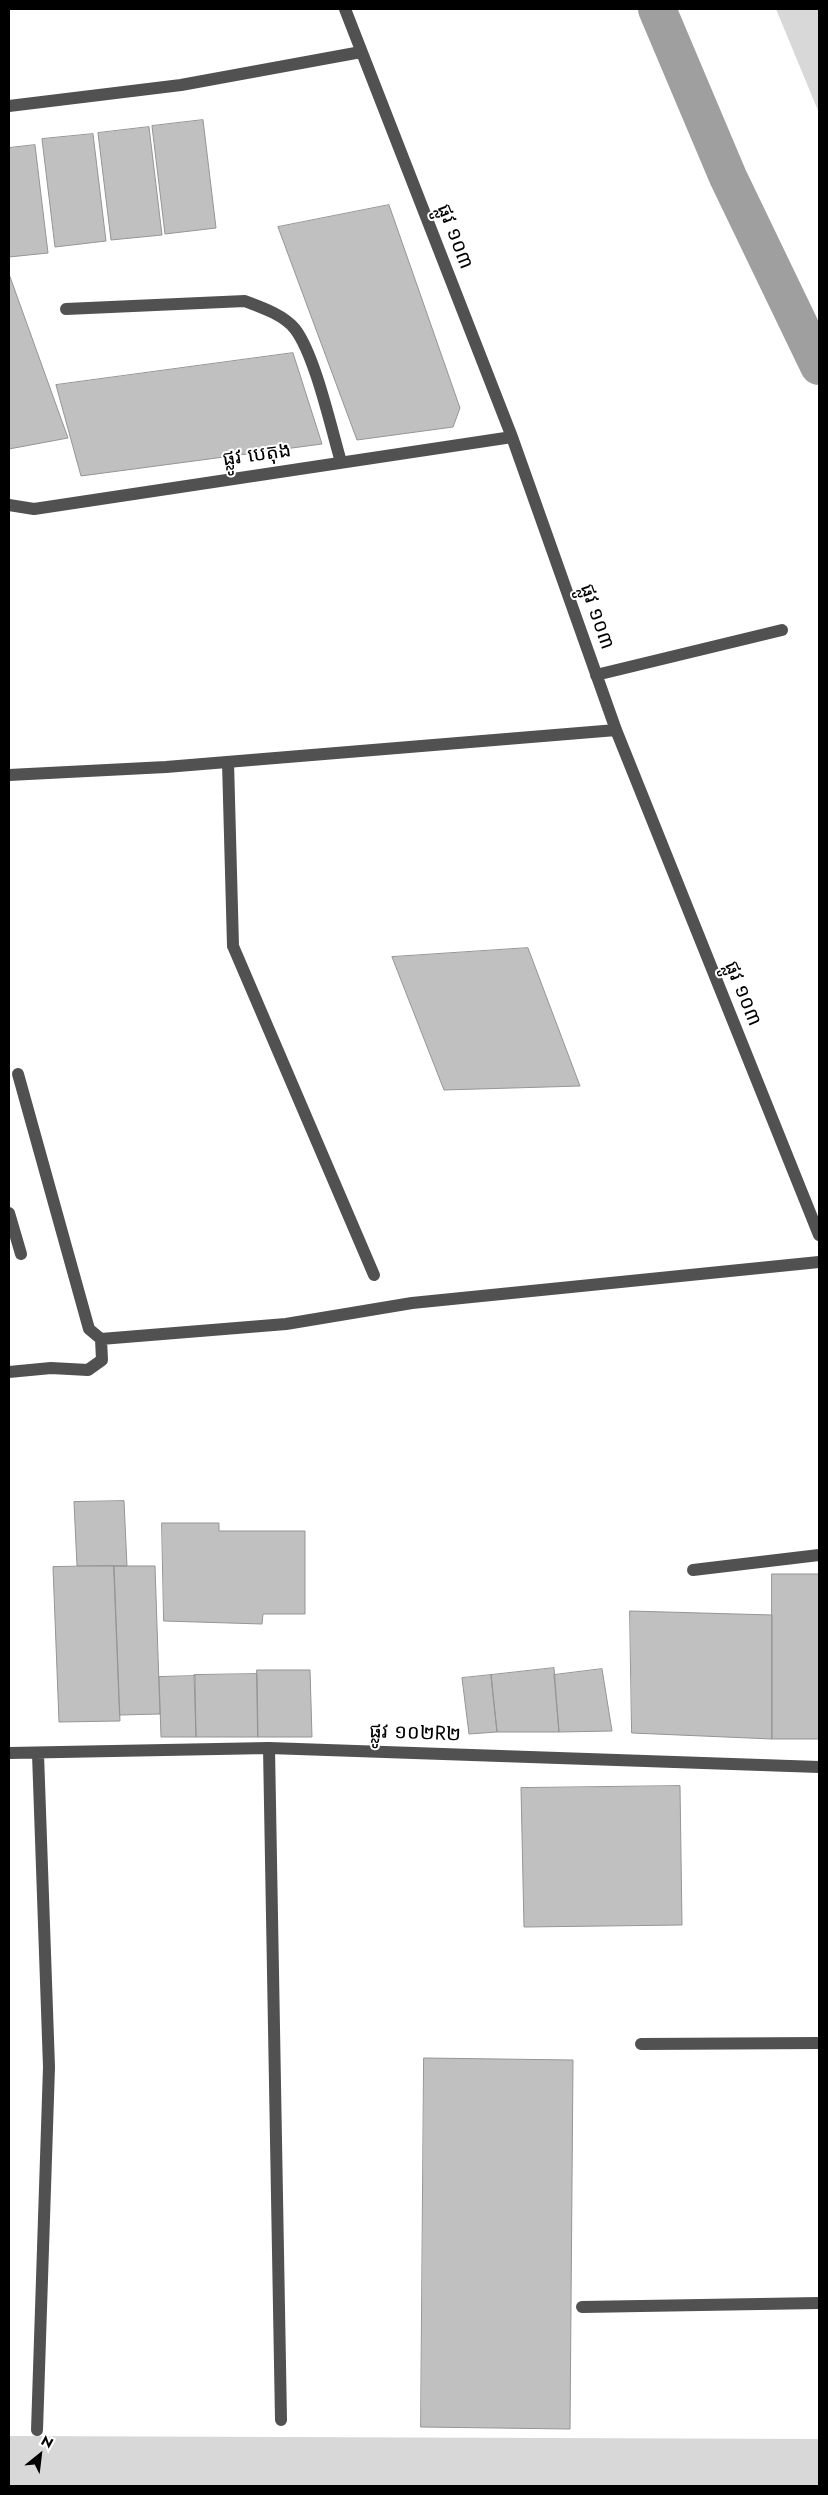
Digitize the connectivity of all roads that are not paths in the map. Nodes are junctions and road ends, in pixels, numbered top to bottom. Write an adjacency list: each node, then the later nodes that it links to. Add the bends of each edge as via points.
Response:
1 (344, 9): 2 (street, ផ្លូវ ១០៣)
2 (361, 52): 3 (street, via 181,85); 5 (street, ផ្លូវ ១០៣)
3 (9, 106)
4 (66, 309): 6 (street, via 245,301 268,310 294,328 310,361)
5 (512, 437): 6 (street, ផ្លូវ បេតុង); 9 (street, ផ្លូវ ១០៣)
6 (341, 462): 7 (street, ផ្លូវ បេតុង, via 34,509)
7 (9, 505)
8 (782, 630): 9 (street)
9 (596, 676): 10 (street, ផ្លូវ ១០៣)
10 (616, 730): 11 (street); 15 (street, ផ្លូវ ១០៣)
11 (228, 762): 12 (street); 18 (street, via 233,946)
12 (9, 775)
13 (18, 1074): 19 (street, via 89,1330)
14 (9, 1213): 16 (street)
15 (819, 1235)
16 (21, 1254)
17 (819, 1262): 19 (street, via 412,1303 286,1324)
18 (374, 1275)
19 (101, 1340): 20 (street, via 102,1360 88,1370 51,1368)
20 (9, 1372)
21 (819, 1555): 22 (street)
22 (693, 1570)
23 (268, 1748): 25 (street, ផ្លូវ ១០២R២); 26 (street, ផ្លូវ ១០២R២); 31 (street)
24 (9, 1753): 25 (street, ផ្លូវ ១០២R២)
25 (38, 1754): 32 (street, via 49,2067)
26 (819, 1766)
27 (819, 2043): 28 (street)
28 (641, 2044)
29 (819, 2303): 30 (street)
30 (582, 2307)
31 (281, 2420)
32 (36, 2430)

